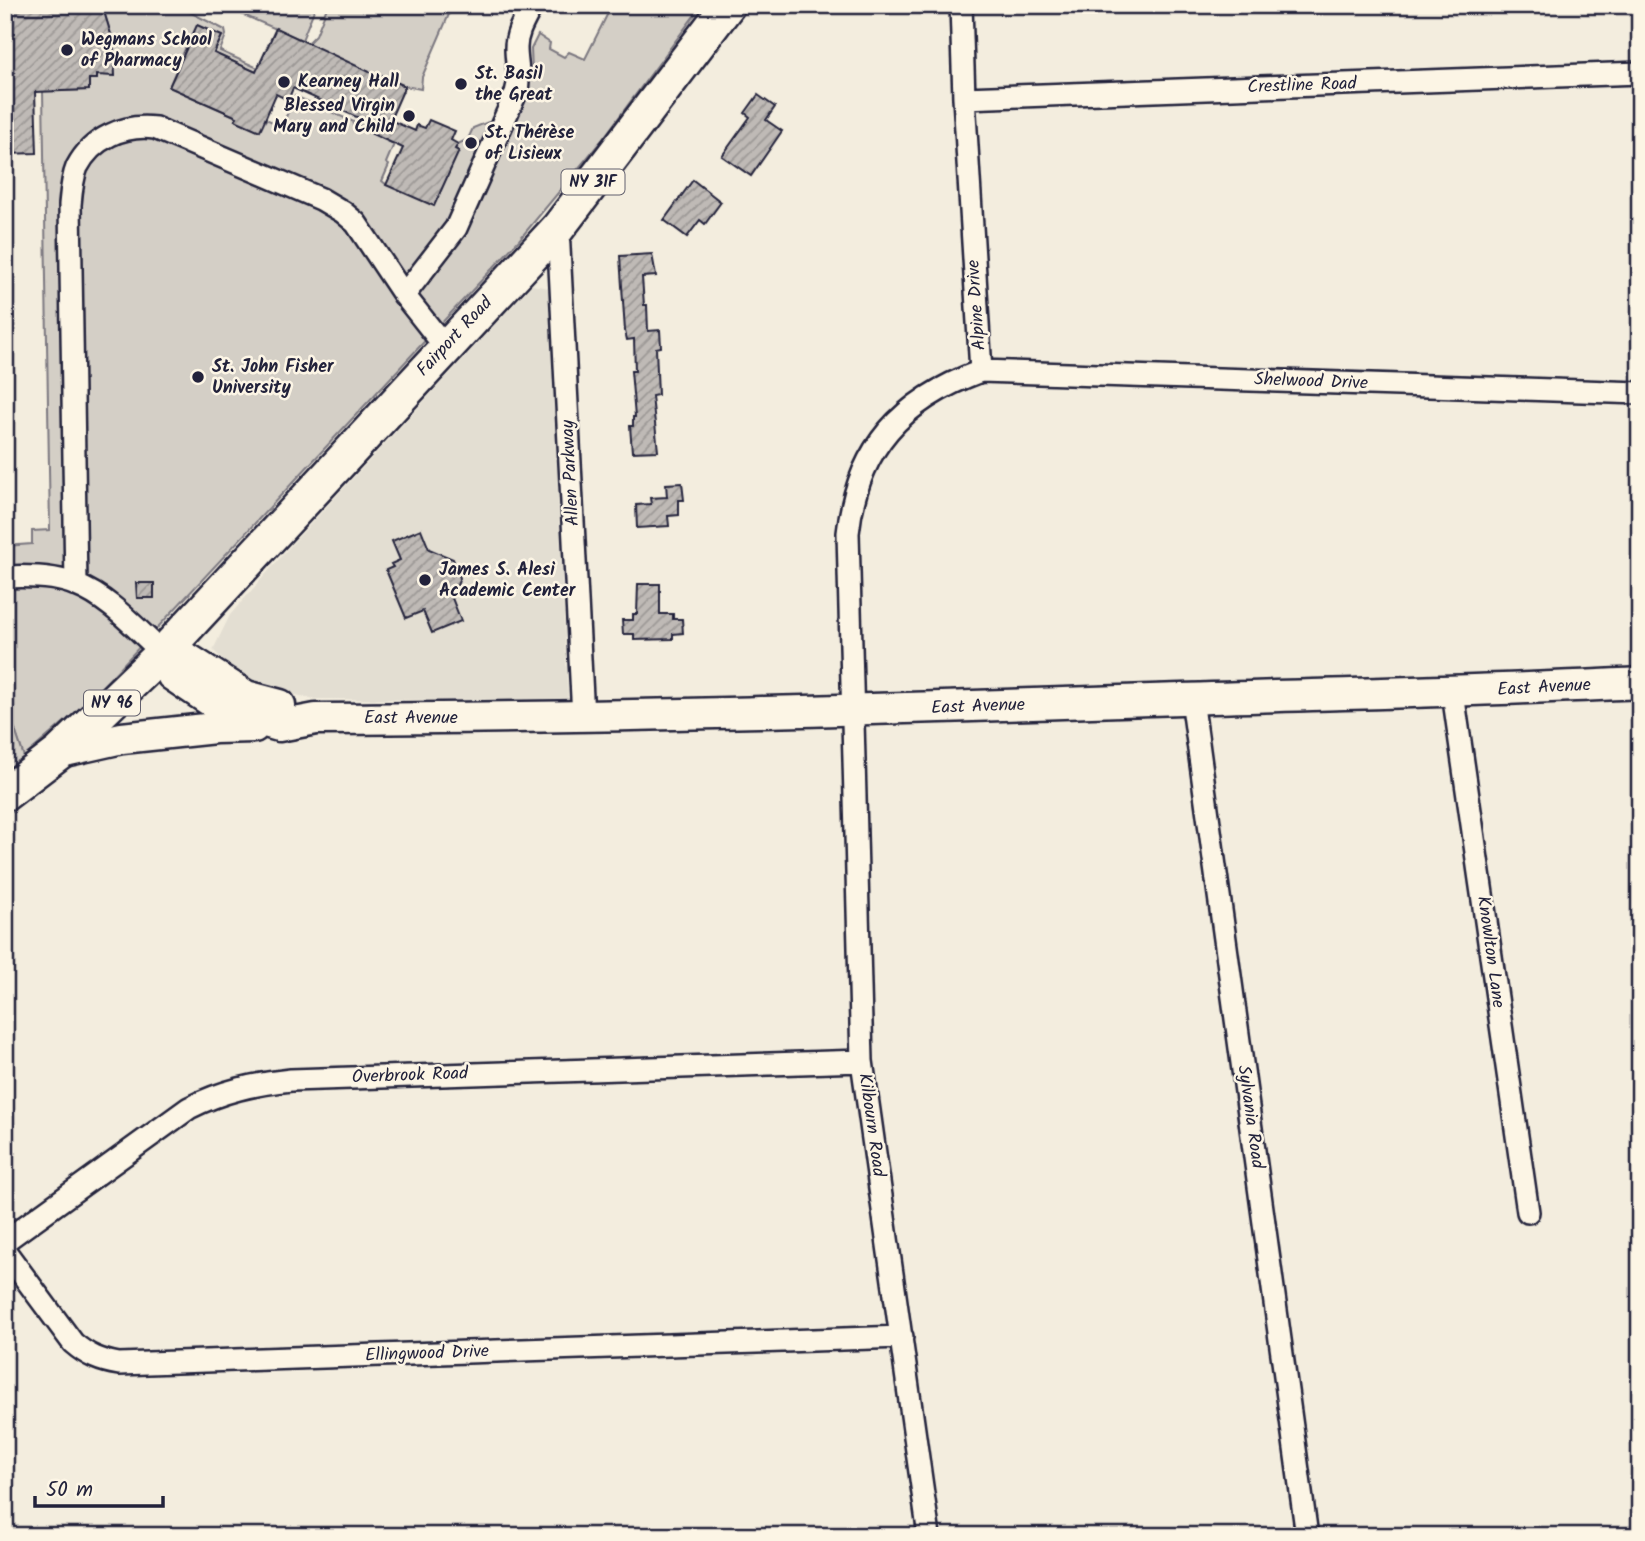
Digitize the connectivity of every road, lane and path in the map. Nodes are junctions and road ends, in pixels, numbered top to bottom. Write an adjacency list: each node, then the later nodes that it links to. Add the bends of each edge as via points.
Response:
1 (532, 5): 7 (street, via 519,31 516,93 463,215 446,244)
2 (728, 5): 6 (main road, Fairport Road / NY 31F)
3 (961, 5): 5 (street, Alpine Drive)
4 (1640, 73): 5 (street, Crestline Road)
5 (964, 98): 9 (street, Alpine Drive)
6 (558, 228): 8 (main road, Fairport Road / NY 31F); 18 (street, Allen Parkway)
7 (404, 295): 8 (street); 12 (street, via 356,223 321,199 166,131 144,126 116,131 98,142 76,169 70,205)
8 (446, 348): 13 (main road, Fairport Road / NY 31F)
9 (981, 371): 10 (street, Shelwood Drive); 17 (street, Alpine Drive, via 956,380 900,419 876,447 858,481 848,534)
10 (1640, 393)
11 (5, 577): 12 (street)
12 (76, 584): 13 (street, via 122,616)
13 (163, 653): 19 (main road, East Avenue / NY 96, via 188,659 246,696); 20 (main road, East Avenue / NY 96, via 172,675 224,710); 21 (main road, NY 96)
14 (1640, 683): 15 (main road, East Avenue / NY 96)
15 (1453, 693): 16 (main road, East Avenue / NY 96); 24 (street, Knowlton Lane)
16 (1192, 699): 17 (main road, East Avenue / NY 96); 29 (street, Sylvania Road)
17 (853, 711): 18 (main road, East Avenue / NY 96); 23 (street, Kilbourn Road)
18 (583, 717): 19 (main road, East Avenue / NY 96)
19 (316, 719): 20 (main road, East Avenue / NY 96)
20 (279, 726): 21 (main road, NY 96, via 121,738)
21 (60, 752): 22 (main road, NY 96)
22 (5, 794)
23 (862, 1061): 25 (street, Overbrook Road, via 291,1080 244,1087 189,1108); 27 (street, Kilbourn Road)
24 (1528, 1212)
25 (5, 1241)
26 (5, 1251): 27 (street, Ellingwood Drive, via 73,1343 85,1354 120,1364)
27 (902, 1337): 28 (street, Kilbourn Road)
28 (929, 1536)
29 (1307, 1536)

